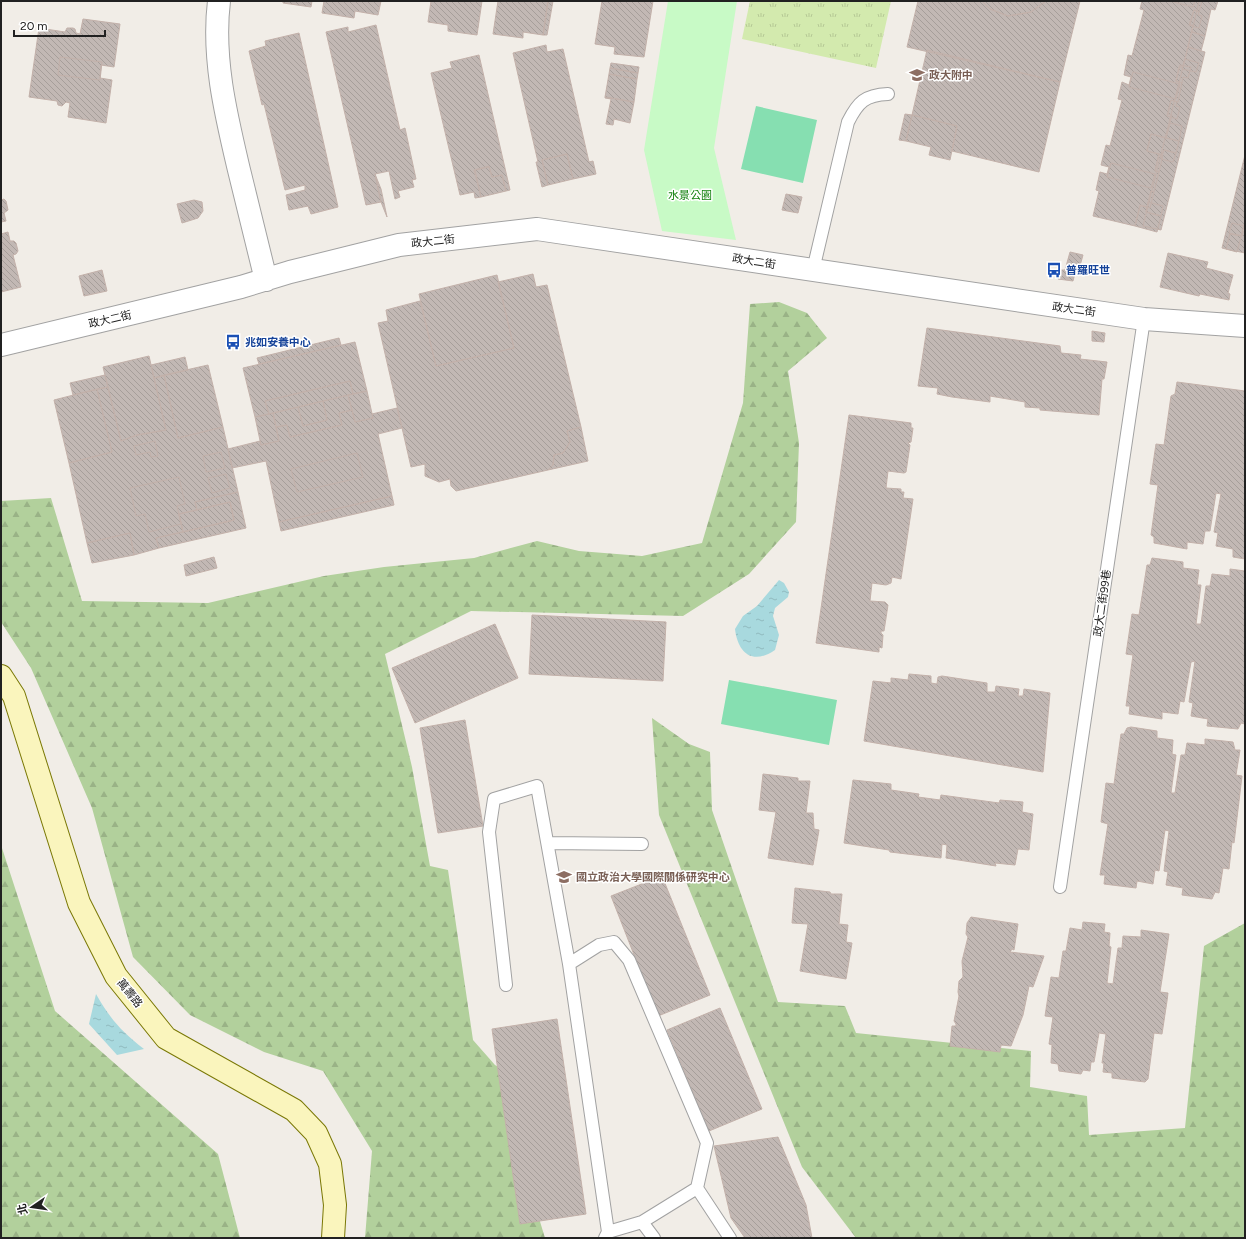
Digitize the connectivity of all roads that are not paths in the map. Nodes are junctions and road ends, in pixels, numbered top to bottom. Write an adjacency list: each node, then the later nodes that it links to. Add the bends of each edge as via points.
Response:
1 (220, 1): 4 (street, via 218,52 222,86)
2 (888, 94): 3 (lane, via 866,98 855,108 848,122)
3 (813, 270): 4 (street, 政大二街, via 537,229 399,245); 5 (street, 政大二街)
4 (266, 280): 7 (street, 政大二街)
5 (1144, 319): 6 (street, 政大二街); 11 (lane, 政大二街99巷)
6 (1245, 326)
7 (1, 345)
8 (1, 676): 17 (street, 萬壽路, via 14,696 79,902 116,976 166,1038 294,1110 316,1132 330,1164 335,1205)
9 (548, 843): 10 (lane); 12 (lane); 13 (lane, via 537,786 494,799 489,832)
10 (642, 844)
11 (1060, 887)
12 (569, 964): 14 (lane, via 599,946 614,942 629,960 706,1143); 16 (lane)
13 (506, 985)
14 (697, 1188): 15 (lane); 19 (lane)
15 (642, 1222): 16 (lane); 18 (lane)
16 (607, 1235)
17 (333, 1238)
18 (654, 1238)
19 (730, 1238)

